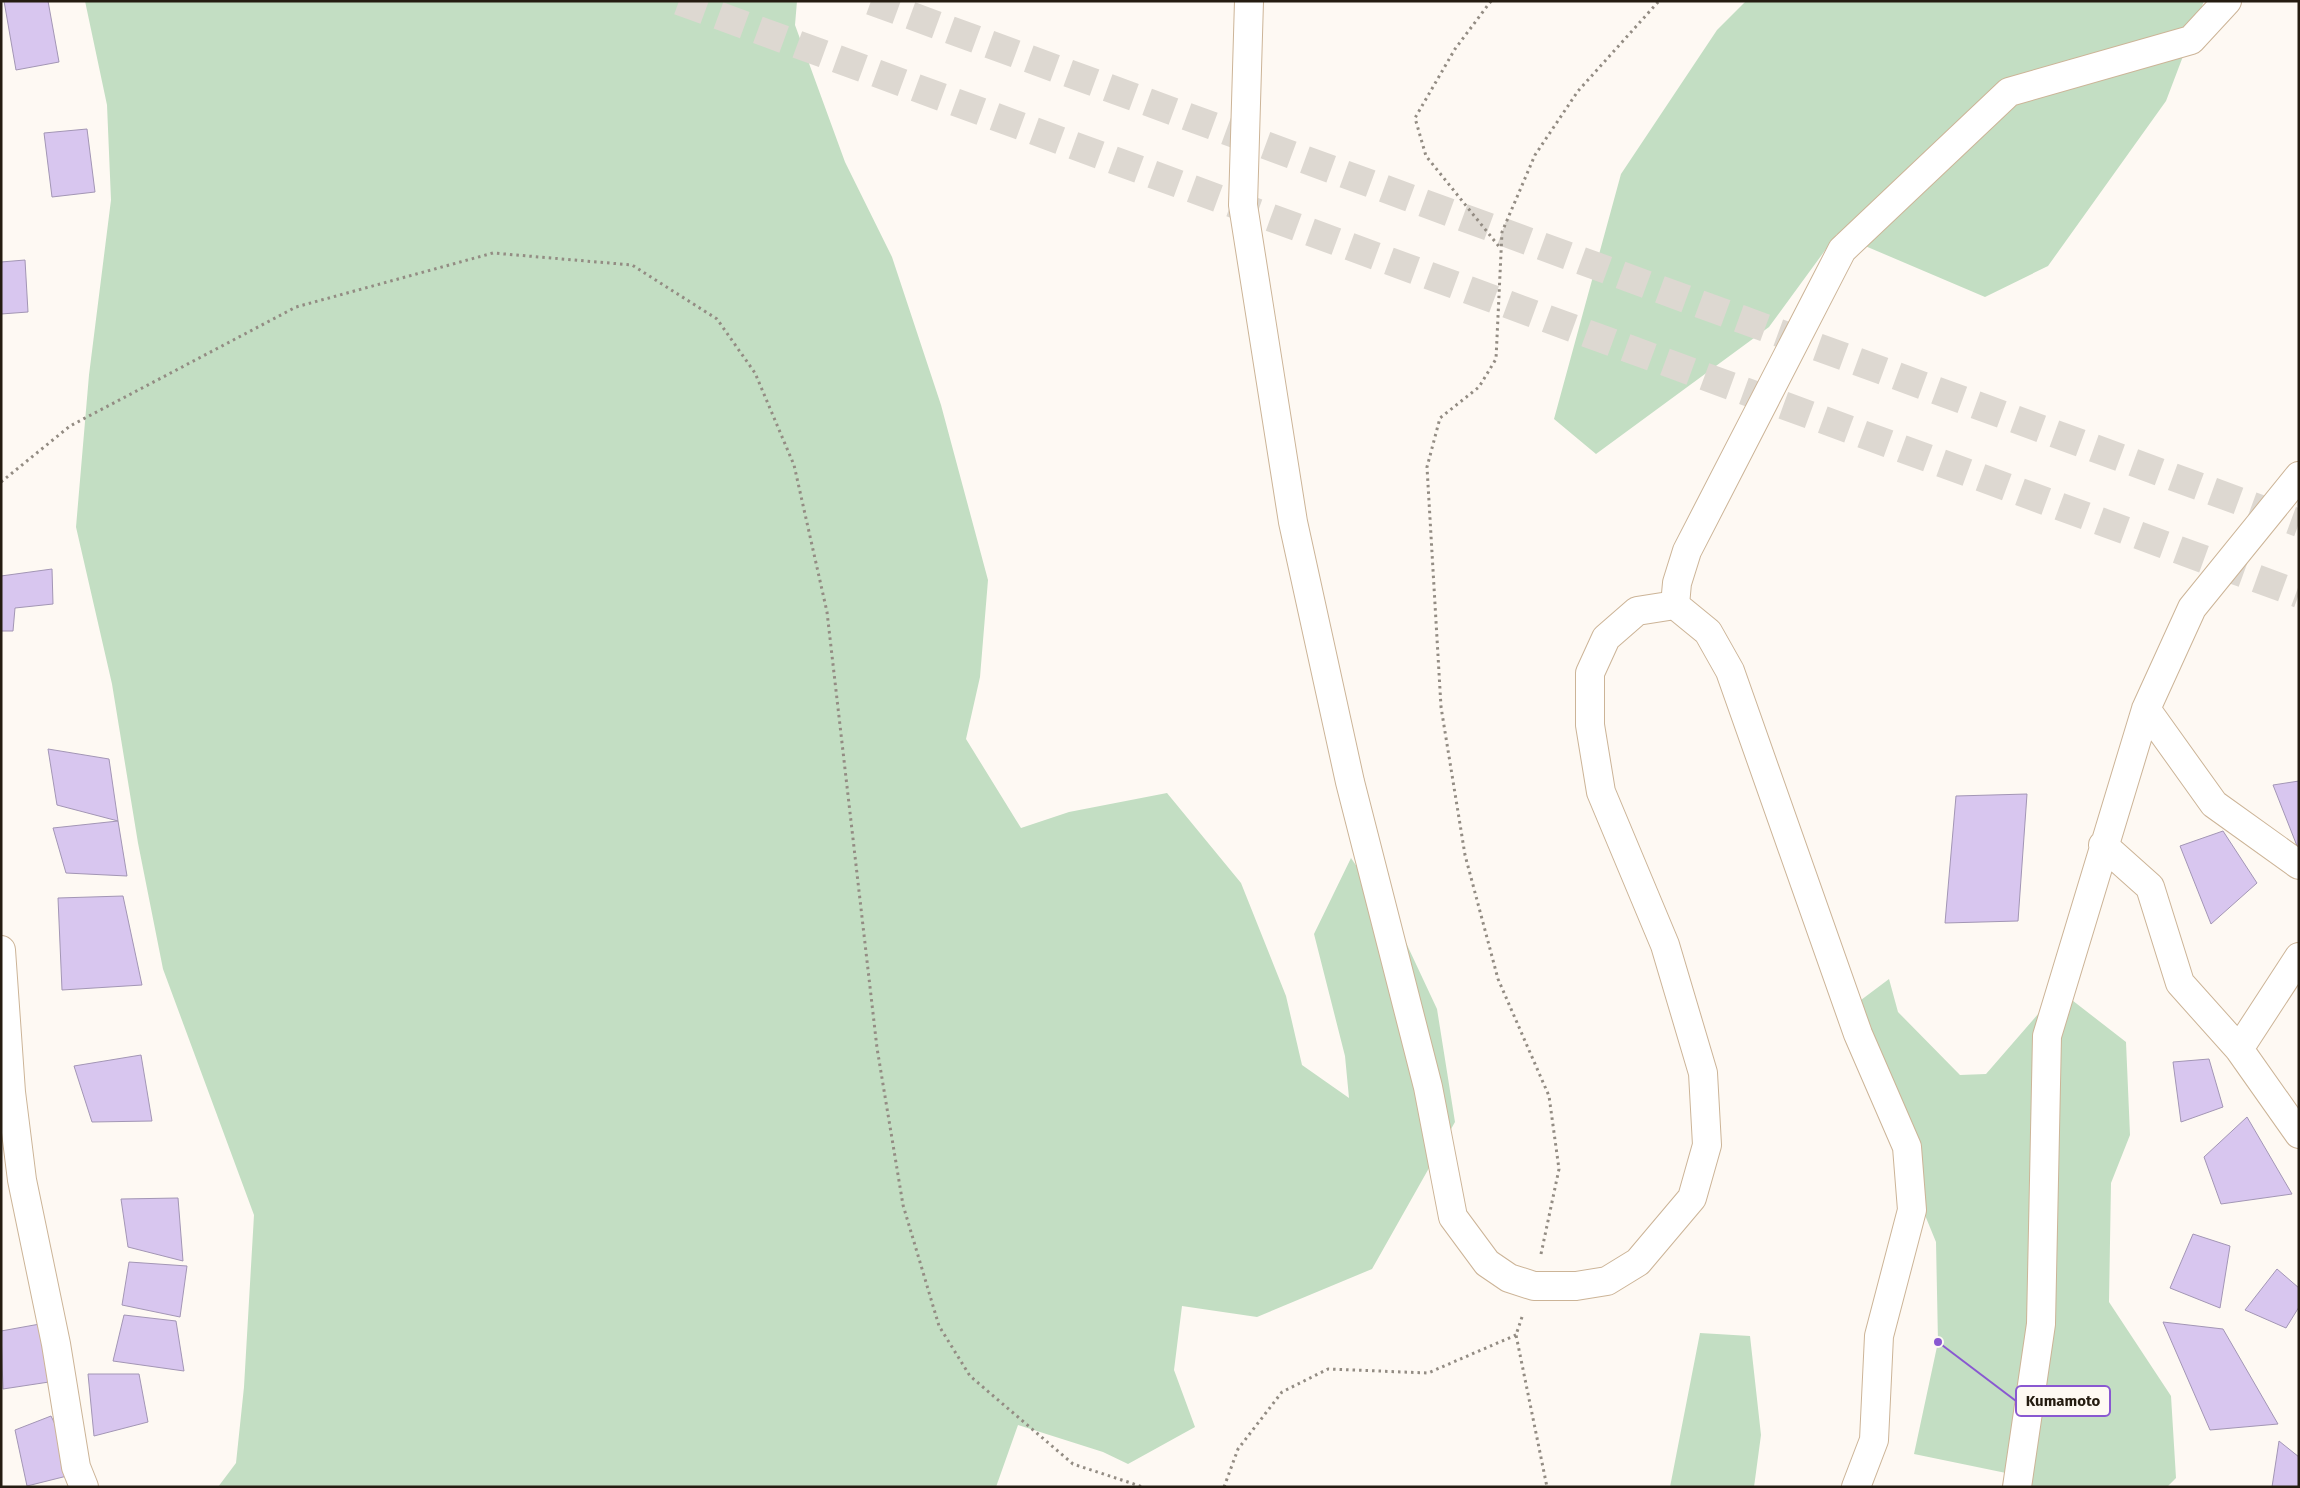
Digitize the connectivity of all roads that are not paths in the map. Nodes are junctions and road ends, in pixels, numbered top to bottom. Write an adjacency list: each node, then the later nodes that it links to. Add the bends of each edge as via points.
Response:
1 (1249, 1): 4 (street, via 1243,205 1293,522 1350,782 1428,1087 1453,1217 1487,1263 1509,1278 1534,1286 1576,1286 1607,1281 1638,1262 1692,1198 1707,1146 1703,1073 1665,945 1601,792 1590,725 1590,674 1606,638 1637,611)
2 (2227, 1): 4 (street, via 2192,40 2010,92 1842,250 1687,551 1676,583)
3 (2299, 476): 5 (street, via 2192,608)
4 (1675, 605): 13 (street, via 1708,632 1730,671 1858,1034 1908,1147 1912,1210 1879,1336 1874,1440)
5 (2146, 709): 6 (street); 7 (street, via 2214,804)
6 (2103, 845): 10 (street, via 2150,888 2180,983); 14 (street, via 2047,1036 2041,1324)
7 (2299, 865)
8 (1, 950): 12 (street, via 11,1092 22,1180 76,1467)
9 (2299, 957): 10 (street)
10 (2239, 1049): 11 (street)
11 (2299, 1134)
12 (84, 1487)
13 (1856, 1487)
14 (2017, 1487)

